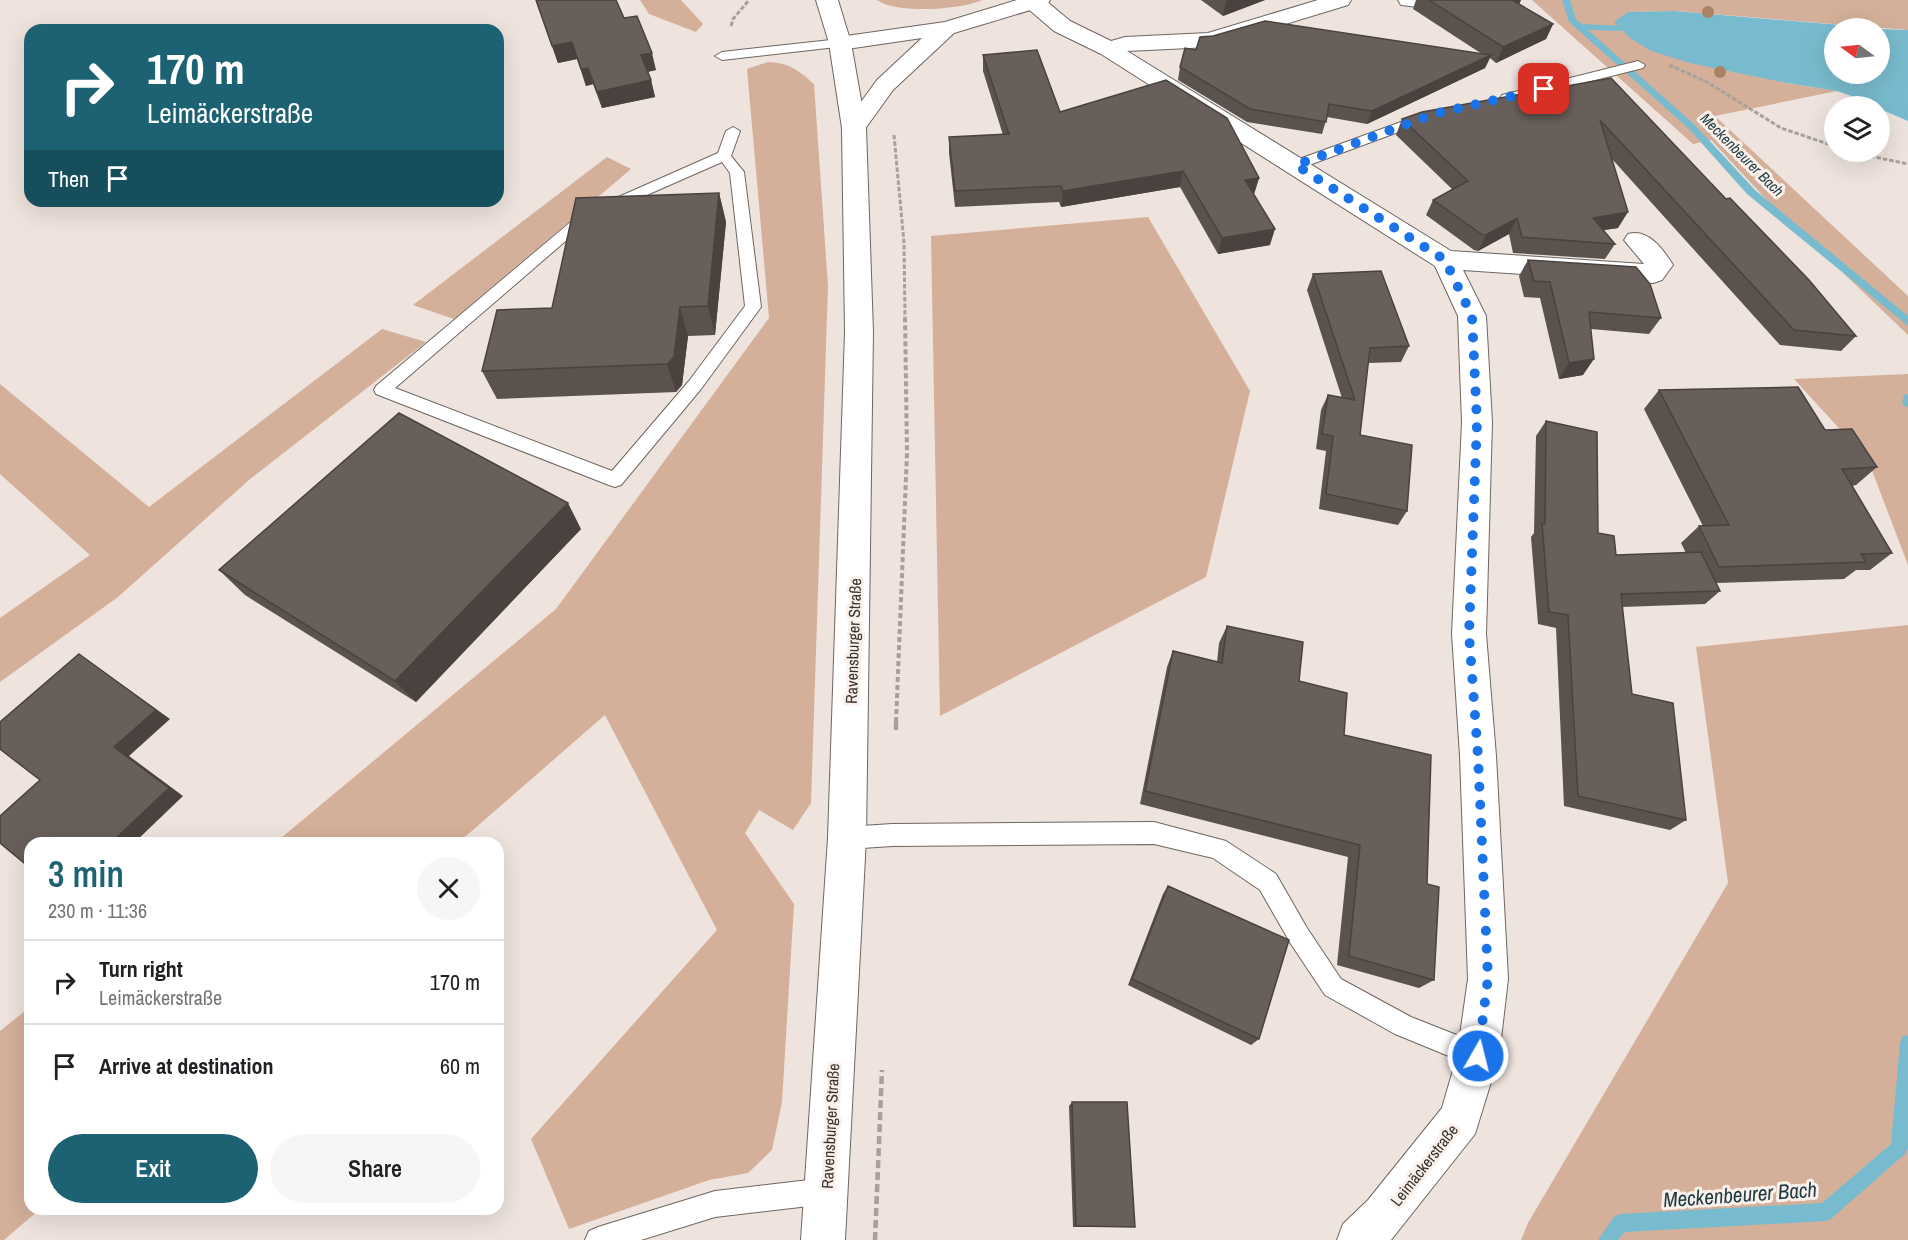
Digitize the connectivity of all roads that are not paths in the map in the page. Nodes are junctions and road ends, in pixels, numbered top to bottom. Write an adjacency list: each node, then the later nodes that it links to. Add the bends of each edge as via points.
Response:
1 (827, 0): 5 (street, Ravensburger Straße)
2 (1340, 0): 6 (street, via 1210,40 1125,44)
3 (1036, 1): 4 (street); 6 (street, via 1062,26)
4 (948, 28): 5 (street); 11 (street, via 885,85)
5 (840, 43): 7 (lane); 11 (street, Ravensburger Straße)
6 (1108, 49): 14 (street)
7 (722, 56)
8 (1638, 65): 9 (lane)
9 (1489, 101)
10 (1434, 114): 14 (lane)
11 (854, 128): 17 (street, Ravensburger Straße, via 859,332)
12 (733, 131): 13 (lane)
13 (724, 156): 13 (lane, via 585,217 382,390 615,480 695,385 753,307 737,172)
14 (1296, 165): 16 (street)
15 (1636, 240): 16 (street, via 1660,265 1653,274)
16 (1445, 260): 18 (street, Leimäckerstraße, via 1472,316 1477,422 1469,634 1488,978)
17 (847, 838): 18 (lane, via 1154,833 1218,849 1268,882 1333,987 1403,1026); 19 (street, Ravensburger Straße)
18 (1478, 1056): 22 (street, Leimäckerstraße, via 1460,1119 1384,1216)
19 (826, 1191): 20 (lane, via 715,1204); 21 (street, Ravensburger Straße)
20 (598, 1240)
21 (823, 1240)
22 (1359, 1240)

